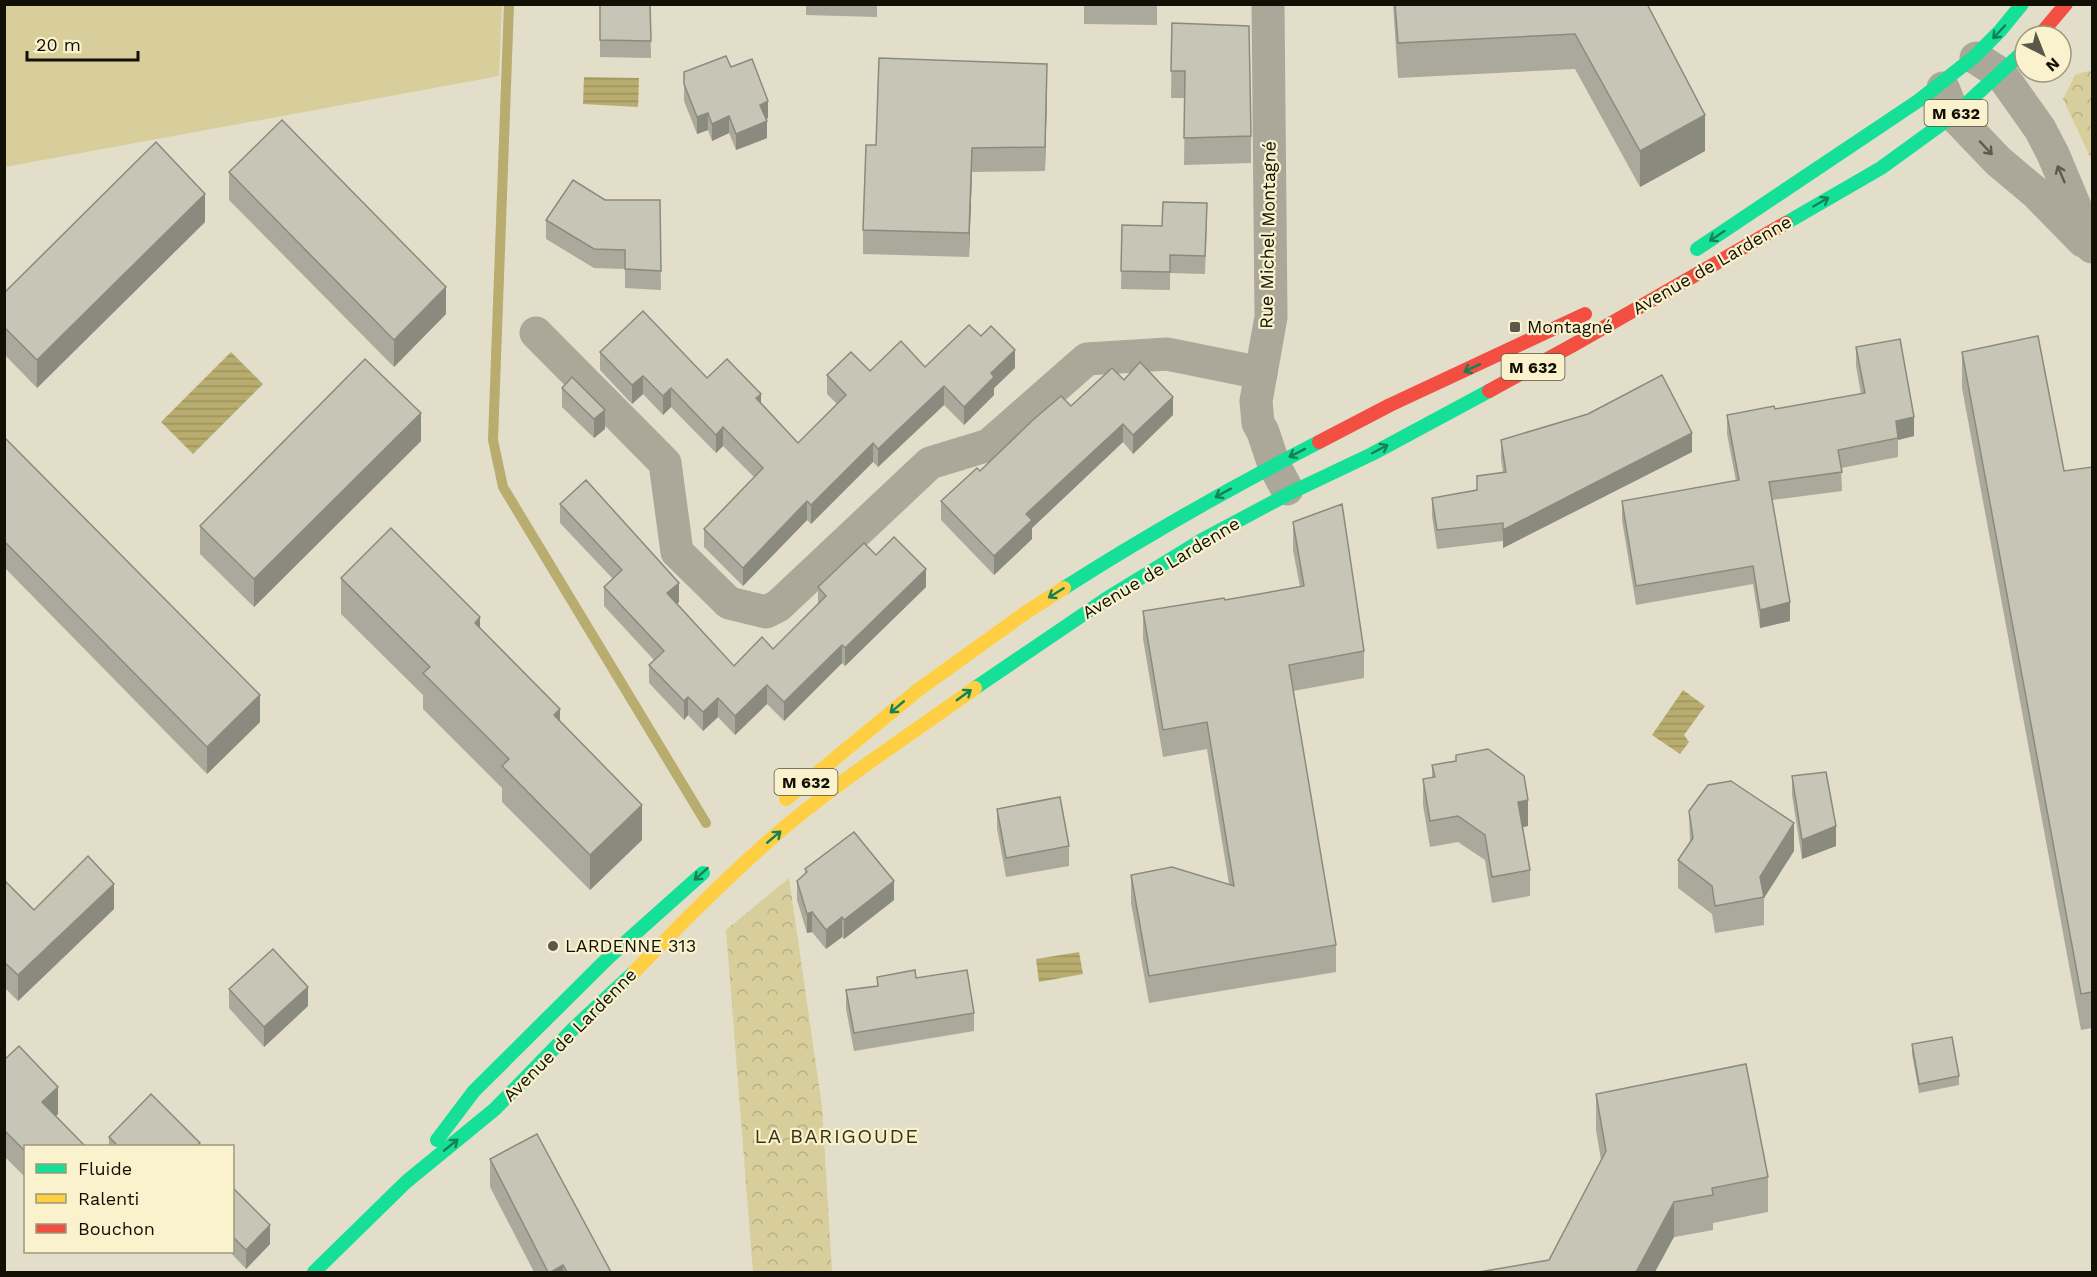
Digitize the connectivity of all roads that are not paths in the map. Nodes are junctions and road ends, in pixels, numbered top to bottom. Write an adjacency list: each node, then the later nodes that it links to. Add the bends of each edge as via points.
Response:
1 (1268, 4): 14 (street, Rue Michel Montagné, via 1271,317)
2 (2022, 4): 5 (main road, M 632, one-way to 5)
3 (2066, 4): 4 (main road)
4 (2049, 24)
5 (1974, 57): 7 (street); 8 (main road, M 632)
6 (2013, 62): 7 (main road, M 632)
7 (2001, 74): 9 (main road, Avenue de Lardenne / M 632); 10 (street, one-way to 7, via 2043,136)
8 (1941, 83): 9 (street); 11 (main road, Avenue de Lardenne / M 632, one-way to 11)
9 (1954, 115): 10 (street, one-way to 10); 16 (main road, Avenue de Lardenne / M 632, one-way to 9, via 1372,454 1575,344 1881,168)
10 (2092, 249)
11 (1687, 256)
12 (1595, 308): 15 (main road, Avenue de Lardenne / M 632, one-way to 15)
13 (536, 333): 14 (street, via 665,463 677,552 729,603 766,612 778,606 930,463 989,445 1087,359 1167,354)
14 (1261, 373): 15 (street, Rue Michel Montagné, via 1256,401 1258,423)
15 (1274, 465): 16 (street, Rue Michel Montagné); 17 (main road, Avenue de Lardenne / M 632, one-way to 17, via 1025,612 918,690)
16 (1290, 493): 19 (main road, Avenue de Lardenne / M 632, one-way to 16, via 495,1109 702,903 773,837 838,786 1106,599 1202,540)
17 (772, 810)
18 (712, 864): 19 (main road, Avenue de Lardenne / M 632, one-way to 19, via 609,957 474,1091)
19 (406, 1182): 20 (main road, Avenue de Lardenne / M 632)
20 (314, 1272)

